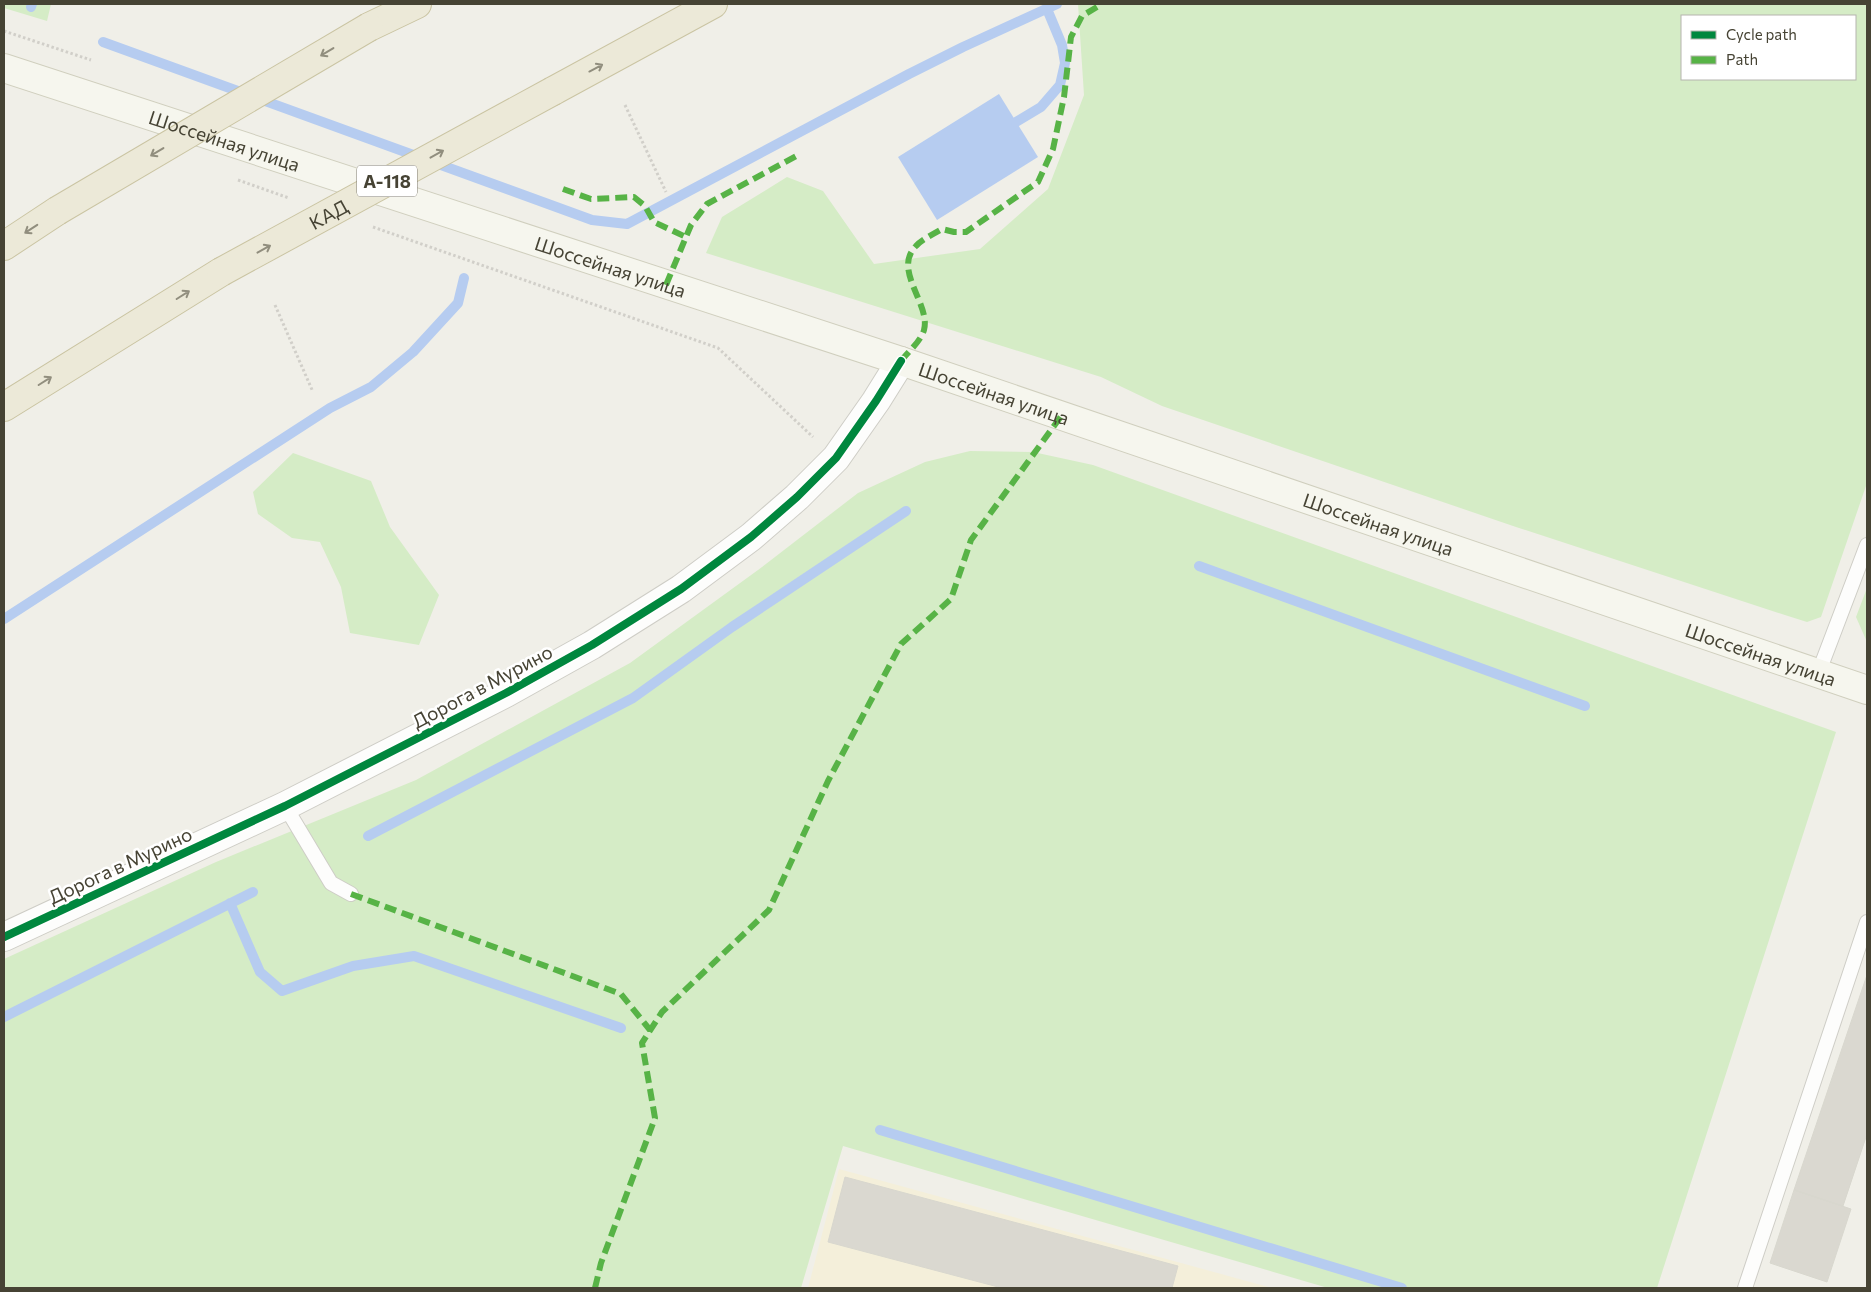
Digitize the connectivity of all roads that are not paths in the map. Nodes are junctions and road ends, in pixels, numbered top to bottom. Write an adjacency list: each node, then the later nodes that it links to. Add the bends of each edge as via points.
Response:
1 (417, 4): 4 (highway, one-way to 4, bridge, via 370,27)
2 (713, 4): 6 (highway, КАД / А-118, one-way to 2, bridge, via 221,272)
3 (4, 68): 5 (main road, Шоссейная улица)
4 (4, 246)
5 (901, 361): 8 (main road, Шоссейная улица); 10 (street, Дорога в Мурино, via 836,458 784,509 681,589 592,645 506,693)
6 (4, 407)
7 (1867, 545): 8 (lane)
8 (1818, 674): 9 (main road, Шоссейная улица)
9 (1867, 690)
10 (286, 806): 11 (lane, via 330,883); 13 (street, Дорога в Мурино)
11 (350, 894)
12 (1867, 922): 14 (lane)
13 (4, 937)
14 (1746, 1288)

